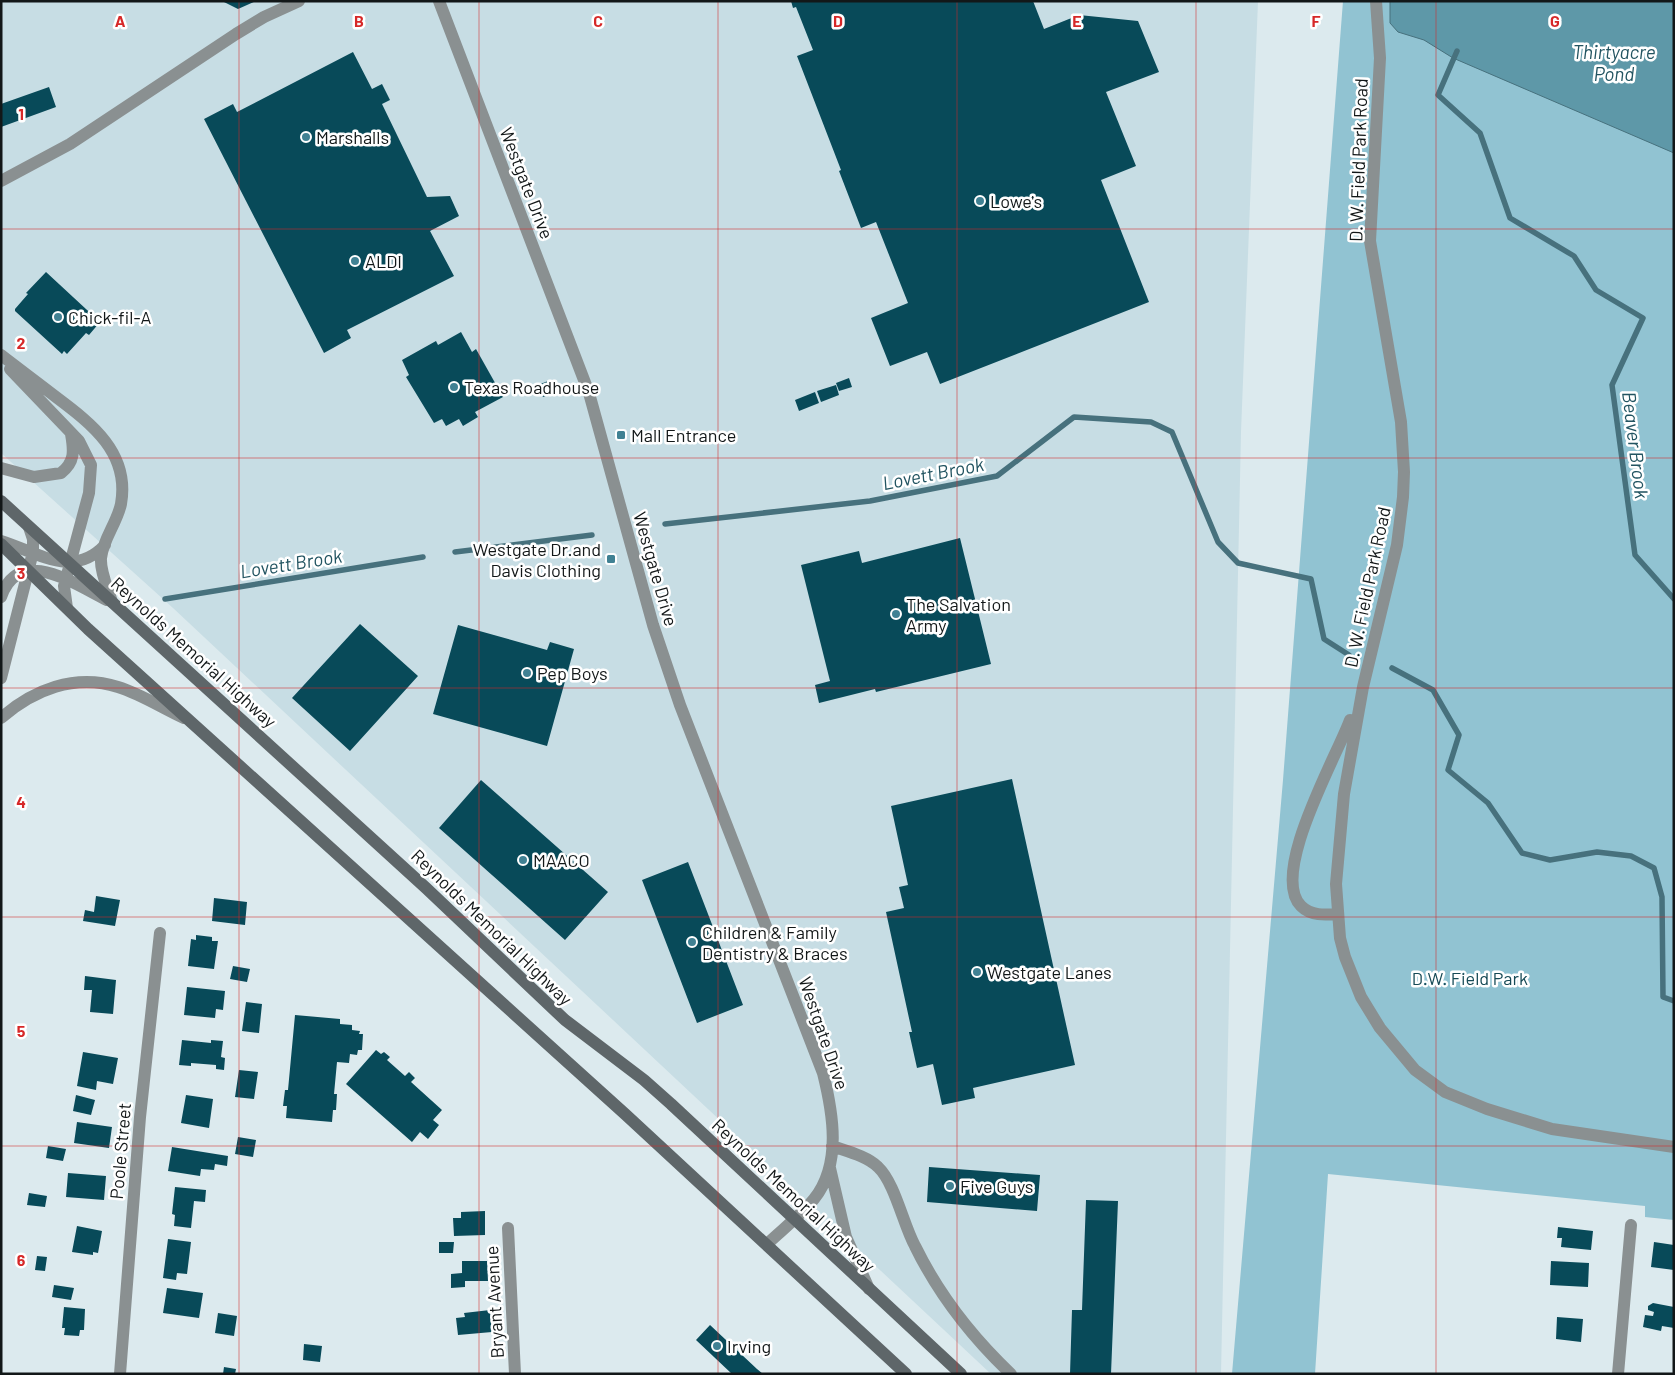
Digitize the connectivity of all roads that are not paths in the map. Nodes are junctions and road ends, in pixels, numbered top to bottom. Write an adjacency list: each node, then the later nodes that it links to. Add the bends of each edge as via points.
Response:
1 (299, 1): 4 (street, via 264,17 70,144)
2 (439, 1): 26 (street, Westgate Drive, via 589,393 653,625 680,705 823,1073 832,1116)
3 (1376, 1): 21 (street, D. W. Field Park Road, via 1380,58 1370,241 1401,422 1404,472 1396,545)
4 (1, 181)
5 (1, 355): 12 (street, via 85,419 110,446 121,470 122,486 116,520)
6 (1, 360): 7 (street)
7 (70, 432): 8 (street, via 73,459 61,473 34,477); 14 (street, via 85,451 92,472)
8 (1, 468)
9 (1, 501): 10 (main road, Reynolds Memorial Highway)
10 (29, 527): 13 (street); 14 (main road, Reynolds Memorial Highway)
11 (1, 542): 13 (street); 15 (main road)
12 (105, 545): 14 (street, via 92,557); 18 (street, via 102,569)
13 (33, 552): 14 (street); 15 (street)
14 (70, 564): 16 (street); 18 (main road, Reynolds Memorial Highway)
15 (28, 570): 16 (street, via 42,570); 17 (street, via 5,587); 19 (main road); 20 (street)
16 (65, 580): 18 (street); 19 (street, via 63,592)
17 (1, 597)
18 (112, 602): 29 (main road, Reynolds Memorial Highway, via 419,881 565,1020 653,1088)
19 (67, 608): 23 (main road)
20 (1, 678)
21 (1363, 687): 24 (street, D. W. Field Park Road, via 1340,828); 24 (street, via 1306,818 1293,868 1292,883 1300,905 1316,914)
22 (1, 718): 23 (street, via 18,704 47,689 90,682 118,687)
23 (190, 722): 32 (main road)
24 (1337, 914): 27 (street, D. W. Field Park Road, via 1345,957 1361,997 1380,1028 1415,1070 1445,1092 1487,1109 1552,1128)
25 (160, 933): 34 (street, Poole Street, via 139,1125)
26 (832, 1146): 28 (street, Westgate Drive); 38 (street, via 879,1168 890,1186 915,1247 946,1299)
27 (1674, 1147)
28 (830, 1167): 29 (street, Westgate Drive, via 815,1198); 33 (street, via 846,1237)
29 (794, 1219): 32 (street, Westgate Drive); 33 (main road, Reynolds Memorial Highway)
30 (1631, 1225): 39 (street)
31 (508, 1228): 35 (street, Bryant Avenue)
32 (767, 1244): 36 (main road)
33 (869, 1289): 37 (main road, Reynolds Memorial Highway)
34 (120, 1374)
35 (515, 1374)
36 (906, 1374)
37 (961, 1374)
38 (1011, 1374)
39 (1618, 1374)

